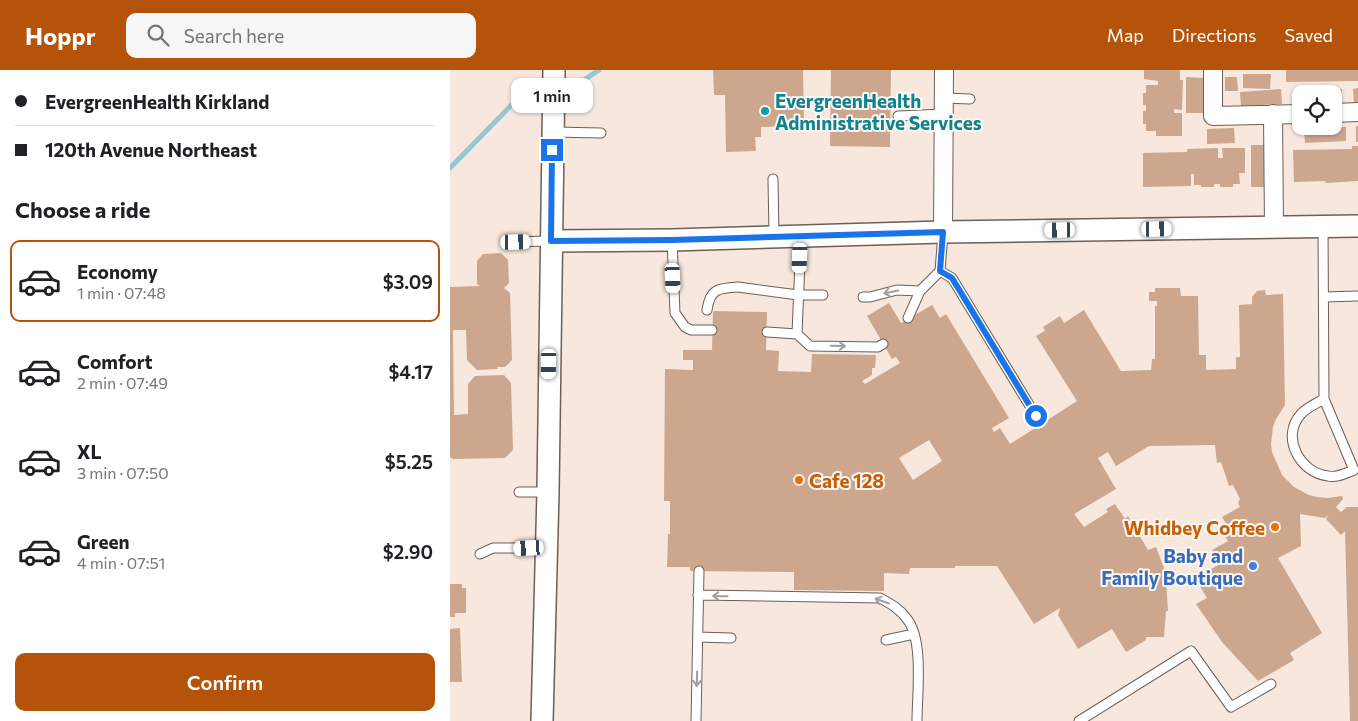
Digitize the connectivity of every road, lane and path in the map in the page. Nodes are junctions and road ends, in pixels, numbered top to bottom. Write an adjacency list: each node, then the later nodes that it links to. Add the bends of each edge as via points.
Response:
1 (554, 70): 11 (street)
2 (944, 70): 5 (street)
3 (1213, 70): 8 (street, via 1213,116)
4 (970, 99): 5 (lane)
5 (944, 106): 10 (lane); 17 (street)
6 (1358, 112): 7 (street)
7 (1342, 113)
8 (1273, 114): 9 (street); 15 (street)
9 (1292, 114)
10 (898, 116)
11 (552, 132): 12 (lane); 21 (street)
12 (601, 133)
13 (773, 179): 18 (lane)
14 (1358, 226): 16 (street)
15 (1274, 227): 16 (street); 17 (street)
16 (1323, 227): 29 (lane)
17 (943, 232): 19 (street); 23 (lane)
18 (774, 236): 19 (street); 20 (street)
19 (801, 236): 25 (lane)
20 (672, 240): 21 (street); 32 (lane, via 675,313 691,330)
21 (551, 241): 22 (lane); 40 (street)
22 (508, 242)
23 (940, 271): 24 (lane); 37 (lane, via 952,278)
24 (920, 291): 28 (lane, one-way to 28, via 897,290); 31 (lane)
25 (798, 295): 26 (lane); 30 (lane, via 730,288 714,292); 34 (lane)
26 (823, 296)
27 (1358, 296): 29 (lane)
28 (863, 297)
29 (1324, 297): 36 (lane)
30 (707, 310)
31 (908, 318)
32 (712, 330)
33 (767, 332): 34 (lane)
34 (797, 334): 35 (lane, one-way to 35, via 810,346 878,347)
35 (883, 344)
36 (1324, 399): 38 (lane); 38 (lane, via 1301,413 1294,425 1294,450 1313,472 1328,476)
37 (1036, 416)
38 (1356, 473)
39 (519, 492): 40 (lane)
40 (548, 492): 41 (street)
41 (546, 548): 42 (lane, via 493,548); 50 (street)
42 (480, 554)
43 (699, 571): 44 (lane)
44 (698, 596): 45 (lane, one-way to 44, via 908,620 896,607 880,598); 46 (lane)
45 (914, 634): 48 (lane); 52 (lane, via 918,655)
46 (698, 637): 47 (lane); 51 (lane, one-way to 51)
47 (731, 638)
48 (886, 640)
49 (1271, 684): 53 (lane, via 1231,707 1192,651)
50 (542, 721)
51 (696, 721)
52 (917, 721)
53 (1079, 721)

